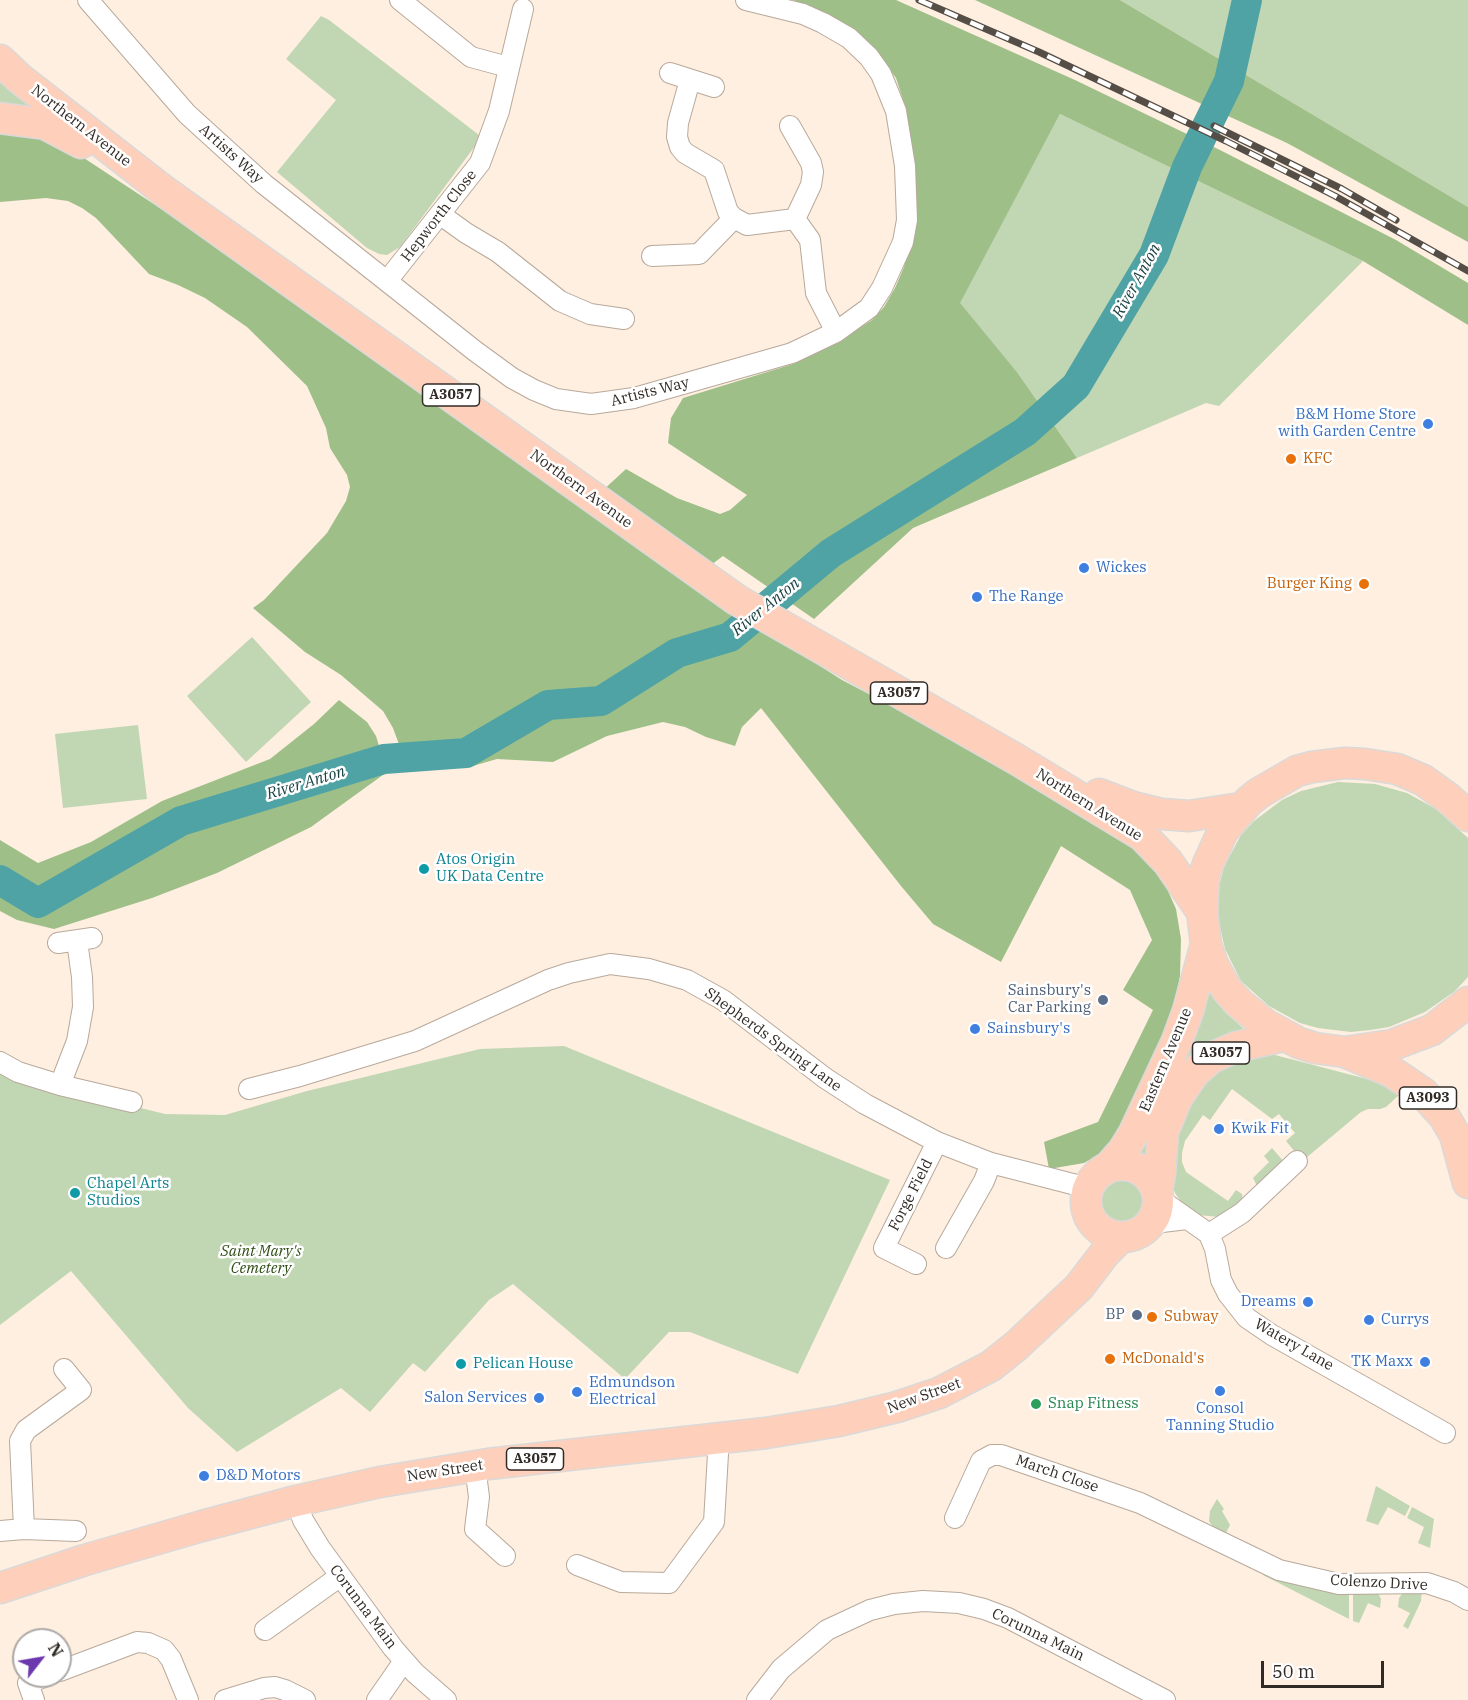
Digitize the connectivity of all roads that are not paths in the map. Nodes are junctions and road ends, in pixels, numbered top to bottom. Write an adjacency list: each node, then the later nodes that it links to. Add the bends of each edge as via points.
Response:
1 (90, 0): 17 (street, Artists Way, via 202,128 264,184)
2 (400, 0): 6 (street, via 471,57)
3 (746, 0): 19 (street, Artists Way, via 803,14 849,38 881,74 896,111 905,166 907,220 903,242 869,308)
4 (523, 9): 6 (street, Hepworth Close)
5 (0, 60): 12 (main road, Northern Avenue / A3057)
6 (508, 68): 13 (street, Hepworth Close, via 499,111 480,163)
7 (670, 73): 8 (street)
8 (690, 80): 9 (street); 14 (street, via 678,123 680,147 714,170)
9 (714, 87)
10 (0, 118): 12 (main road, Northern Avenue / A3057, via 35,121 56,129)
11 (790, 126): 15 (street, via 813,172)
12 (164, 191): 20 (main road, Northern Avenue / A3057, via 737,600)
13 (441, 215): 17 (street, Hepworth Close); 18 (street, via 498,252 560,301 590,315)
14 (734, 218): 15 (street, via 747,225); 16 (street, via 699,254)
15 (795, 219): 19 (street, via 810,240 816,293)
16 (652, 256)
17 (387, 281): 19 (street, Artists Way, via 512,378 556,399 591,404 634,398 780,356)
18 (624, 319)
19 (836, 332)
20 (1016, 759): 22 (main road, Northern Avenue / A3057, via 1133,807 1162,814 1189,816); 23 (main road, Northern Avenue / A3057, via 1143,836 1168,862)
21 (1462, 806): 22 (main road, A3057, via 1403,771 1346,764 1297,771)
22 (1241, 808): 23 (main road, A3057, via 1211,853 1204,876)
23 (1202, 912): 25 (main road, A3057)
24 (76, 941): 30 (street, via 83,1007 77,1041)
25 (1206, 944): 27 (main road, A3057, via 1227,990); 36 (main road, Eastern Avenue / A3057, via 1177,1041 1134,1133)
26 (1468, 1002): 28 (main road, A3057, via 1444,1022 1416,1037 1375,1049)
27 (1284, 1036): 28 (main road, A3057, via 1315,1048); 38 (main road, Eastern Avenue / A3057, via 1236,1047 1211,1058 1194,1072 1177,1098 1163,1132)
28 (1345, 1052): 37 (main road, A3093, via 1392,1072 1423,1093 1455,1135)
29 (0, 1062): 30 (street)
30 (60, 1085): 32 (street)
31 (249, 1089): 33 (street, Shepherds Spring Lane, via 415,1041 548,980 610,964 649,969 687,980 723,1000 865,1104)
32 (132, 1102)
33 (938, 1142): 35 (street, Shepherds Spring Lane); 45 (street, Forge Field, via 884,1248)
34 (1297, 1161): 42 (street, via 1242,1213)
35 (991, 1163): 36 (street, Shepherds Spring Lane); 44 (street)
36 (1098, 1178): 38 (main road, via 1118,1165 1137,1168 1152,1181); 39 (main road, New Street / A3057, via 1086,1198)
37 (1468, 1183)
38 (1157, 1194): 40 (street); 41 (main road, A3057, via 1154,1218)
39 (1090, 1219): 43 (main road, via 1102,1232); 46 (main road, New Street / A3057, via 1080,1258)
40 (1187, 1220): 41 (street); 42 (street)
41 (1148, 1227): 43 (main road, New Street / A3057, via 1134,1236)
42 (1209, 1233): 48 (street, Watery Lane, via 1221,1280 1247,1318)
43 (1120, 1238): 46 (main road, New Street / A3057, via 1079,1287)
44 (946, 1248)
45 (916, 1264)
46 (1051, 1311): 49 (main road, New Street / A3057, via 991,1366 939,1394 839,1421)
47 (64, 1369): 54 (street, via 87,1395 26,1430 20,1441)
48 (1445, 1433)
49 (716, 1439): 50 (main road, New Street / A3057); 58 (street, via 714,1522 669,1583 621,1582)
50 (475, 1466): 51 (main road, New Street / A3057); 57 (street, via 479,1497 475,1529)
51 (296, 1501): 59 (street, Corunna Main, via 303,1520); 60 (main road, New Street / A3057, via 138,1544)
52 (955, 1518): 53 (street, March Close, via 981,1461 1000,1455 1140,1503)
53 (1189, 1527): 61 (street, Colenzo Drive, via 1279,1570 1339,1584 1426,1583)
54 (24, 1530): 55 (street); 56 (street)
55 (76, 1530)
56 (0, 1532)
57 (505, 1556)
58 (577, 1565)
59 (339, 1577): 62 (street); 63 (street, Corunna Main)
60 (0, 1588)
61 (1468, 1600)
62 (265, 1630)
63 (404, 1661): 68 (street); 69 (street, Corunna Main)
64 (72, 1666): 65 (street, via 137,1642 148,1642 164,1650 171,1659)
65 (188, 1700)
66 (225, 1700): 67 (street, via 275,1687)
67 (305, 1700)
68 (377, 1700)
69 (446, 1700)
70 (757, 1700): 71 (street, Corunna Main, via 781,1669 827,1630 870,1610 923,1601 959,1603 1008,1618)
71 (1165, 1700)

